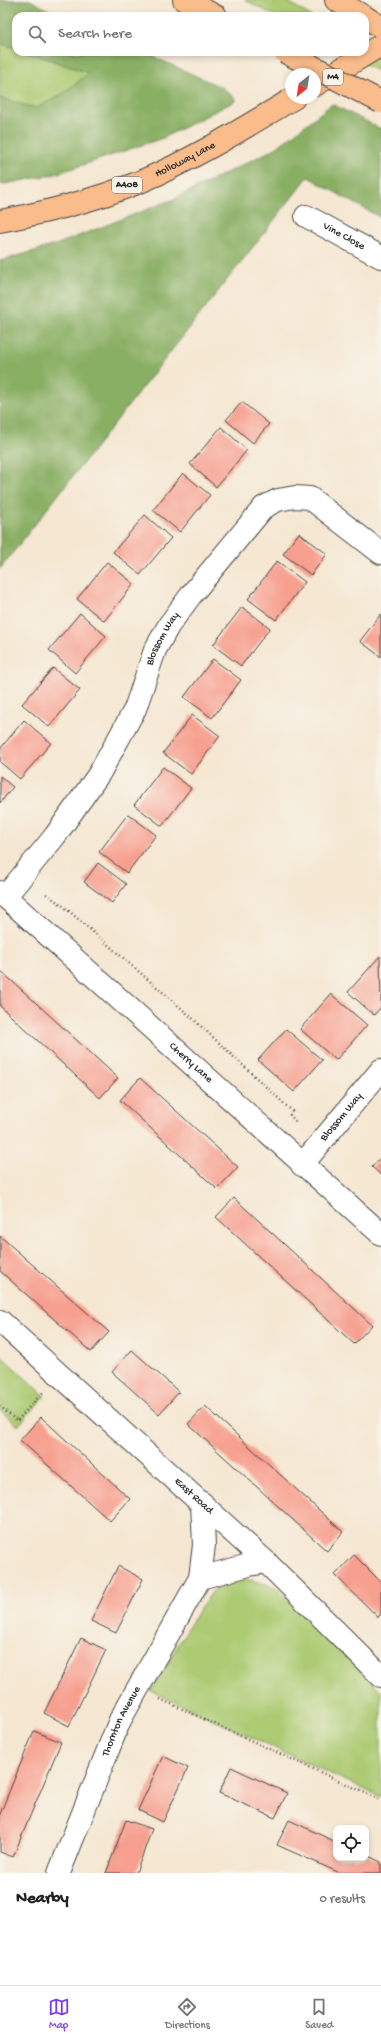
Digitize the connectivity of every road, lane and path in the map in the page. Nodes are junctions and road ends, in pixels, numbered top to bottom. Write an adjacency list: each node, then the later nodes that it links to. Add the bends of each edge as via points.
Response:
1 (184, 0): 3 (main road)
2 (336, 0): 4 (main road)
3 (208, 12)
4 (356, 12)
5 (369, 20): 6 (main road)
6 (381, 27)
7 (381, 45): 8 (main road)
8 (369, 52)
9 (293, 56): 12 (main road, M4, bridge)
10 (363, 56): 11 (main road)
11 (321, 81)
12 (381, 102)
13 (285, 103): 15 (main road, Holloway Lane / A408, via 156,174 79,204)
14 (306, 216): 16 (street, Vine Close)
15 (0, 221)
16 (381, 257)
17 (381, 553): 19 (street, Blossom Way, via 310,498 278,500 264,507 169,625 155,650 135,709 99,774 55,836)
18 (46, 894): 21 (path, via 189,1015 292,1111 290,1115)
19 (3, 895): 22 (street, Cherry Lane)
20 (381, 1070): 22 (street, Blossom Way)
21 (296, 1122)
22 (302, 1164): 23 (street, Cherry Lane)
23 (381, 1234)
24 (0, 1321): 25 (street, East Road)
25 (59, 1374): 26 (path, via 17,1421); 27 (street, East Road)
26 (0, 1406)
27 (202, 1503): 28 (street, East Road); 29 (street, Thornton Avenue, via 204,1545)
28 (266, 1562): 29 (street); 30 (street, East Road)
29 (200, 1578): 31 (street, Thornton Avenue)
30 (381, 1676)
31 (138, 1689): 32 (path); 33 (street, Thornton Avenue, via 120,1720)
32 (381, 1800)
33 (59, 1873)

